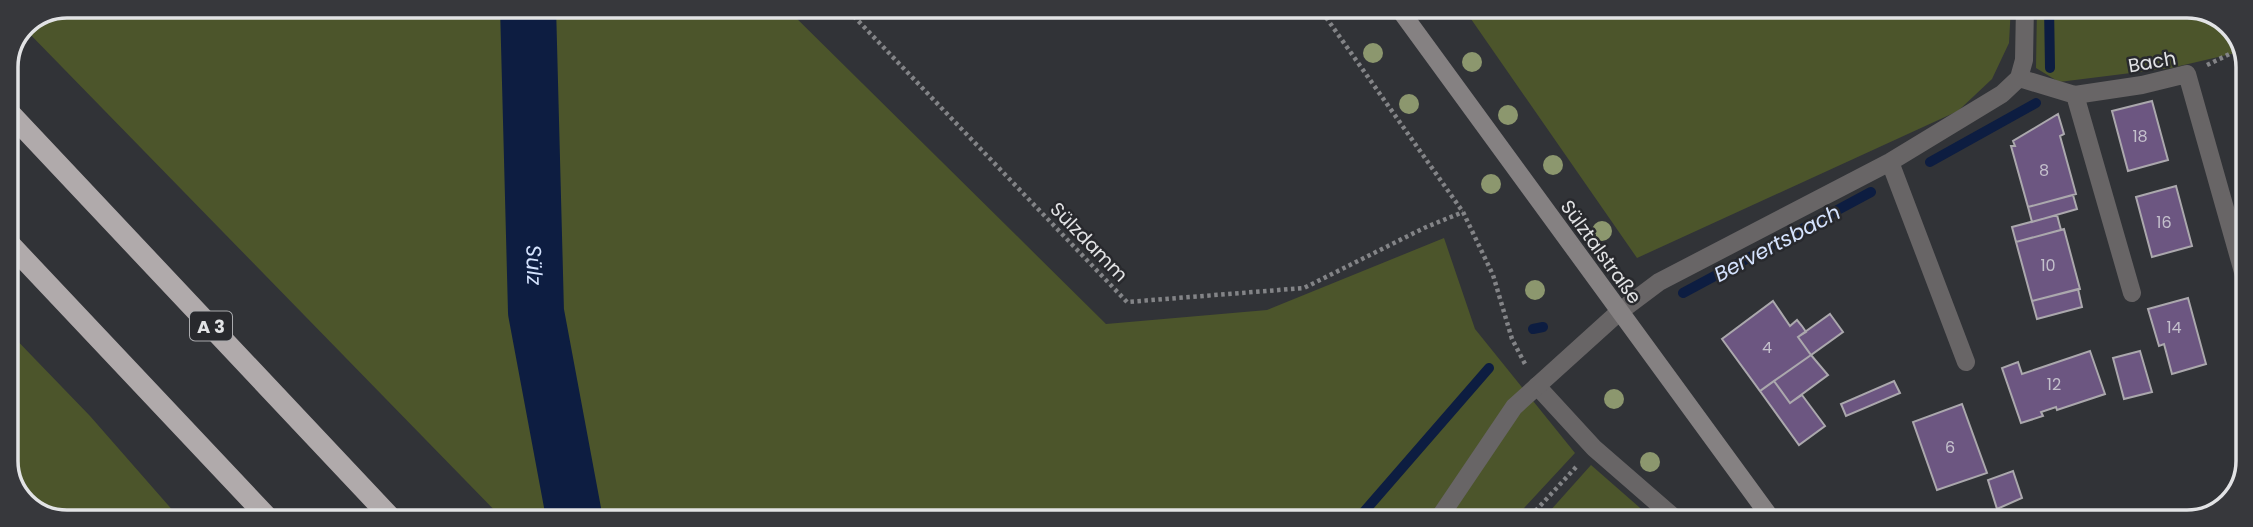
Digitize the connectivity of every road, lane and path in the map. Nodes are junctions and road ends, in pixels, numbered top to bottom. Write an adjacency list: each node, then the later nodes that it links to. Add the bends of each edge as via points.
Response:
1 (855, 18): 11 (path, Sülzdamm, via 1127,302 1304,288)
2 (1326, 18): 11 (path)
3 (1406, 18): 15 (main road, Sülztalstraße)
4 (2025, 18): 7 (street)
5 (2233, 52): 6 (path)
6 (2187, 74): 8 (street, Bach); 12 (street, Bach)
7 (2019, 78): 8 (street, Bach); 10 (street, via 2002,94)
8 (2075, 95): 14 (street)
9 (17, 121): 20 (highway, A 3)
10 (1890, 162): 15 (street, via 1659,282); 16 (street)
11 (1463, 212): 17 (path, via 1493,275 1512,339)
12 (2235, 245)
13 (17, 253): 19 (highway)
14 (2132, 293)
15 (1619, 312): 17 (street); 24 (main road, Sülztalstraße)
16 (1966, 362)
17 (1537, 386): 18 (street); 21 (street, via 1514,407)
18 (1594, 448): 22 (path); 23 (street)
19 (261, 510)
20 (384, 510)
21 (1444, 510)
22 (1537, 510)
23 (1664, 510)
24 (1764, 510)

